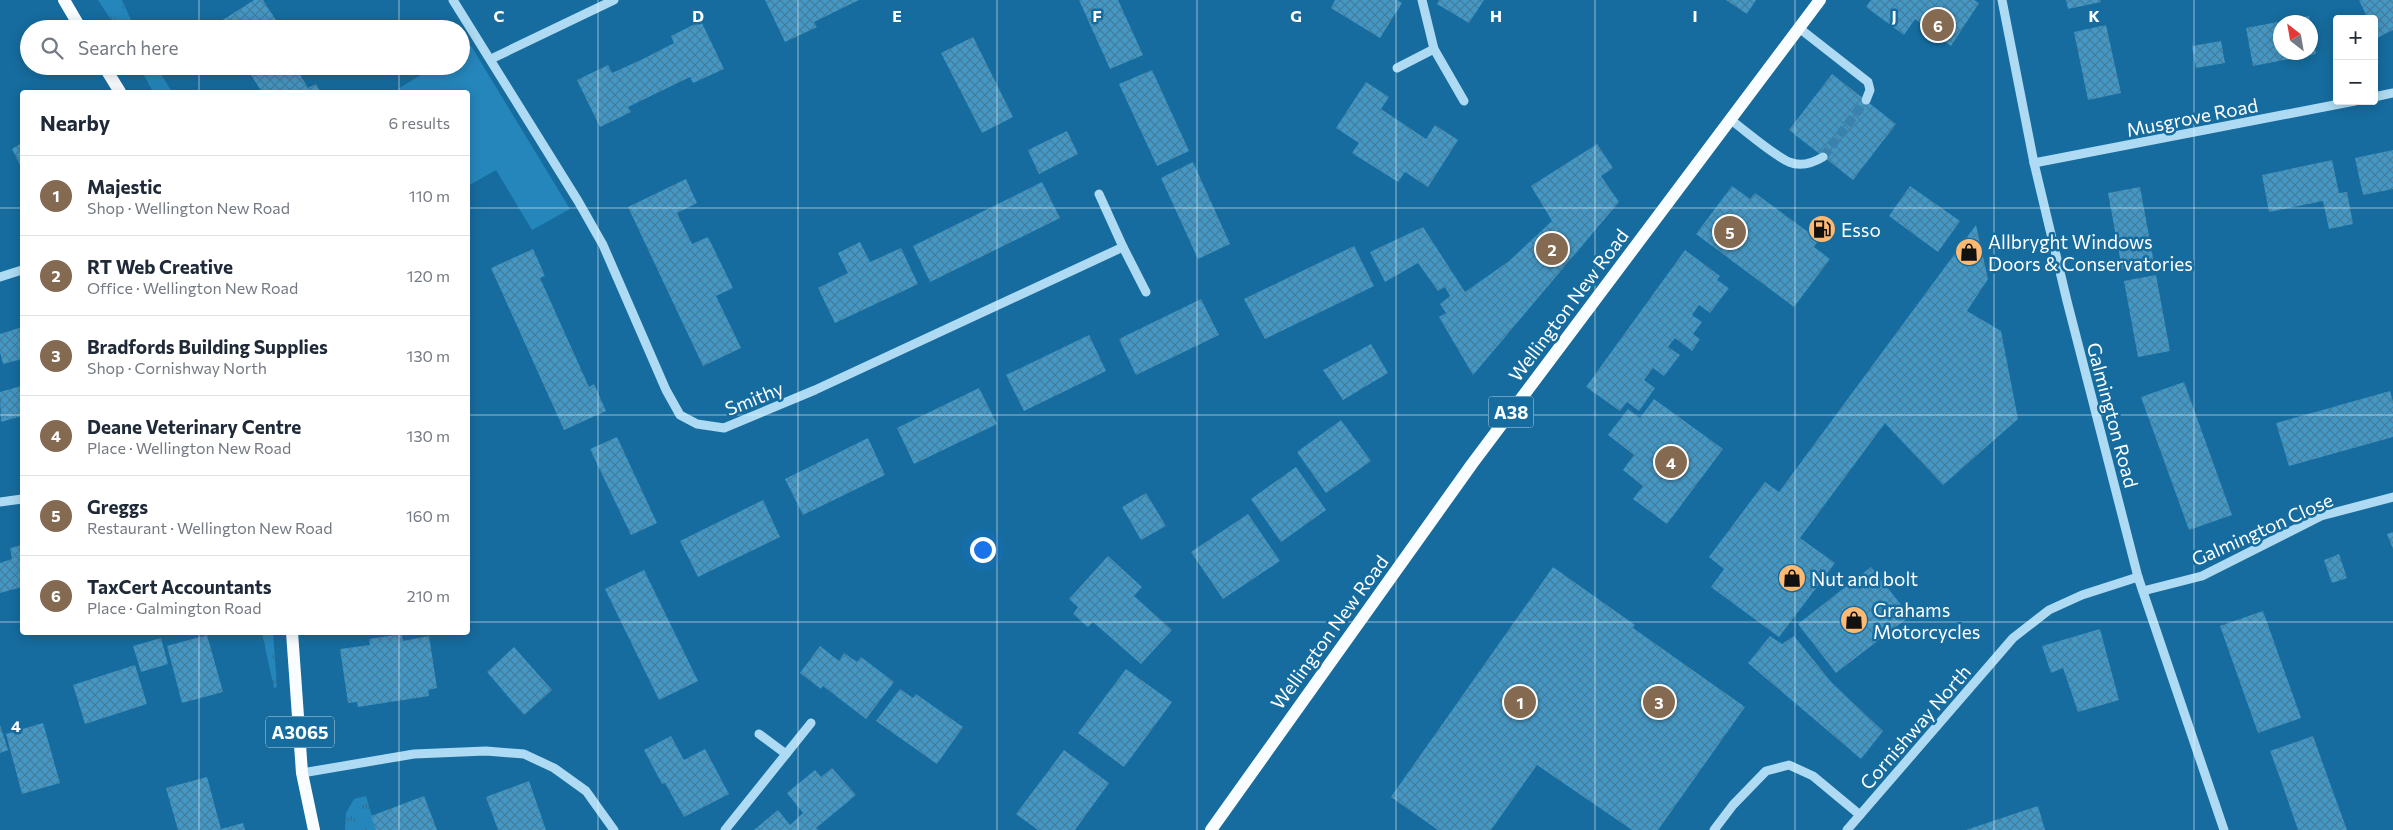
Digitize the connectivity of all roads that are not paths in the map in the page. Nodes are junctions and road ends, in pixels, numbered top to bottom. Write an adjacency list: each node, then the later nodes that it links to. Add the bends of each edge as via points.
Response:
1 (64, 0): 7 (main road)
2 (453, 0): 8 (street, Smithy)
3 (614, 0): 12 (street)
4 (1422, 0): 11 (street)
5 (1820, 0): 10 (main road, Wellington New Road / A38)
6 (2002, 0): 23 (street, Galmington Road)
7 (76, 20)
8 (466, 20)
9 (470, 26): 12 (street, Smithy)
10 (1799, 28): 18 (street, via 1868,82 1870,90); 21 (main road, Wellington New Road / A38)
11 (1434, 49): 13 (street); 19 (street)
12 (491, 59): 25 (street, Smithy, via 603,245 680,415 698,424 724,428 806,394)
13 (1397, 68)
14 (110, 75): 15 (main road)
15 (119, 90)
16 (2393, 93): 17 (street)
17 (2378, 96)
18 (1866, 100)
19 (1464, 101)
20 (2334, 105): 23 (street, Musgrove Road)
21 (1731, 120): 22 (street, via 1790,162 1803,165); 43 (main road, Wellington New Road / A38, via 1472,464)
22 (1823, 157)
23 (2034, 163): 32 (street, Galmington Road)
24 (1099, 194): 25 (street)
25 (1123, 247): 28 (street)
26 (20, 271): 27 (street)
27 (0, 277)
28 (1146, 292)
29 (2393, 497): 33 (street, Galmington Close, via 2321,516 2202,576)
30 (20, 499): 31 (street)
31 (0, 502)
32 (2138, 577): 33 (street, Galmington Road); 39 (street, Cornishway North, via 2048,610 2013,638)
33 (2143, 591): 46 (street, Galmington Road)
34 (292, 635): 38 (main road, A3065)
35 (811, 723): 37 (street)
36 (759, 734): 37 (street)
37 (786, 754): 42 (street)
38 (302, 773): 40 (main road, A3065); 41 (street, via 414,754 486,751 524,754 554,768 586,791)
39 (1860, 815): 44 (street, via 1813,776 1789,765 1766,771); 45 (street, Cornishway North)
40 (314, 830)
41 (614, 830)
42 (725, 830)
43 (1211, 830)
44 (1714, 830)
45 (1848, 830)
46 (2224, 830)

